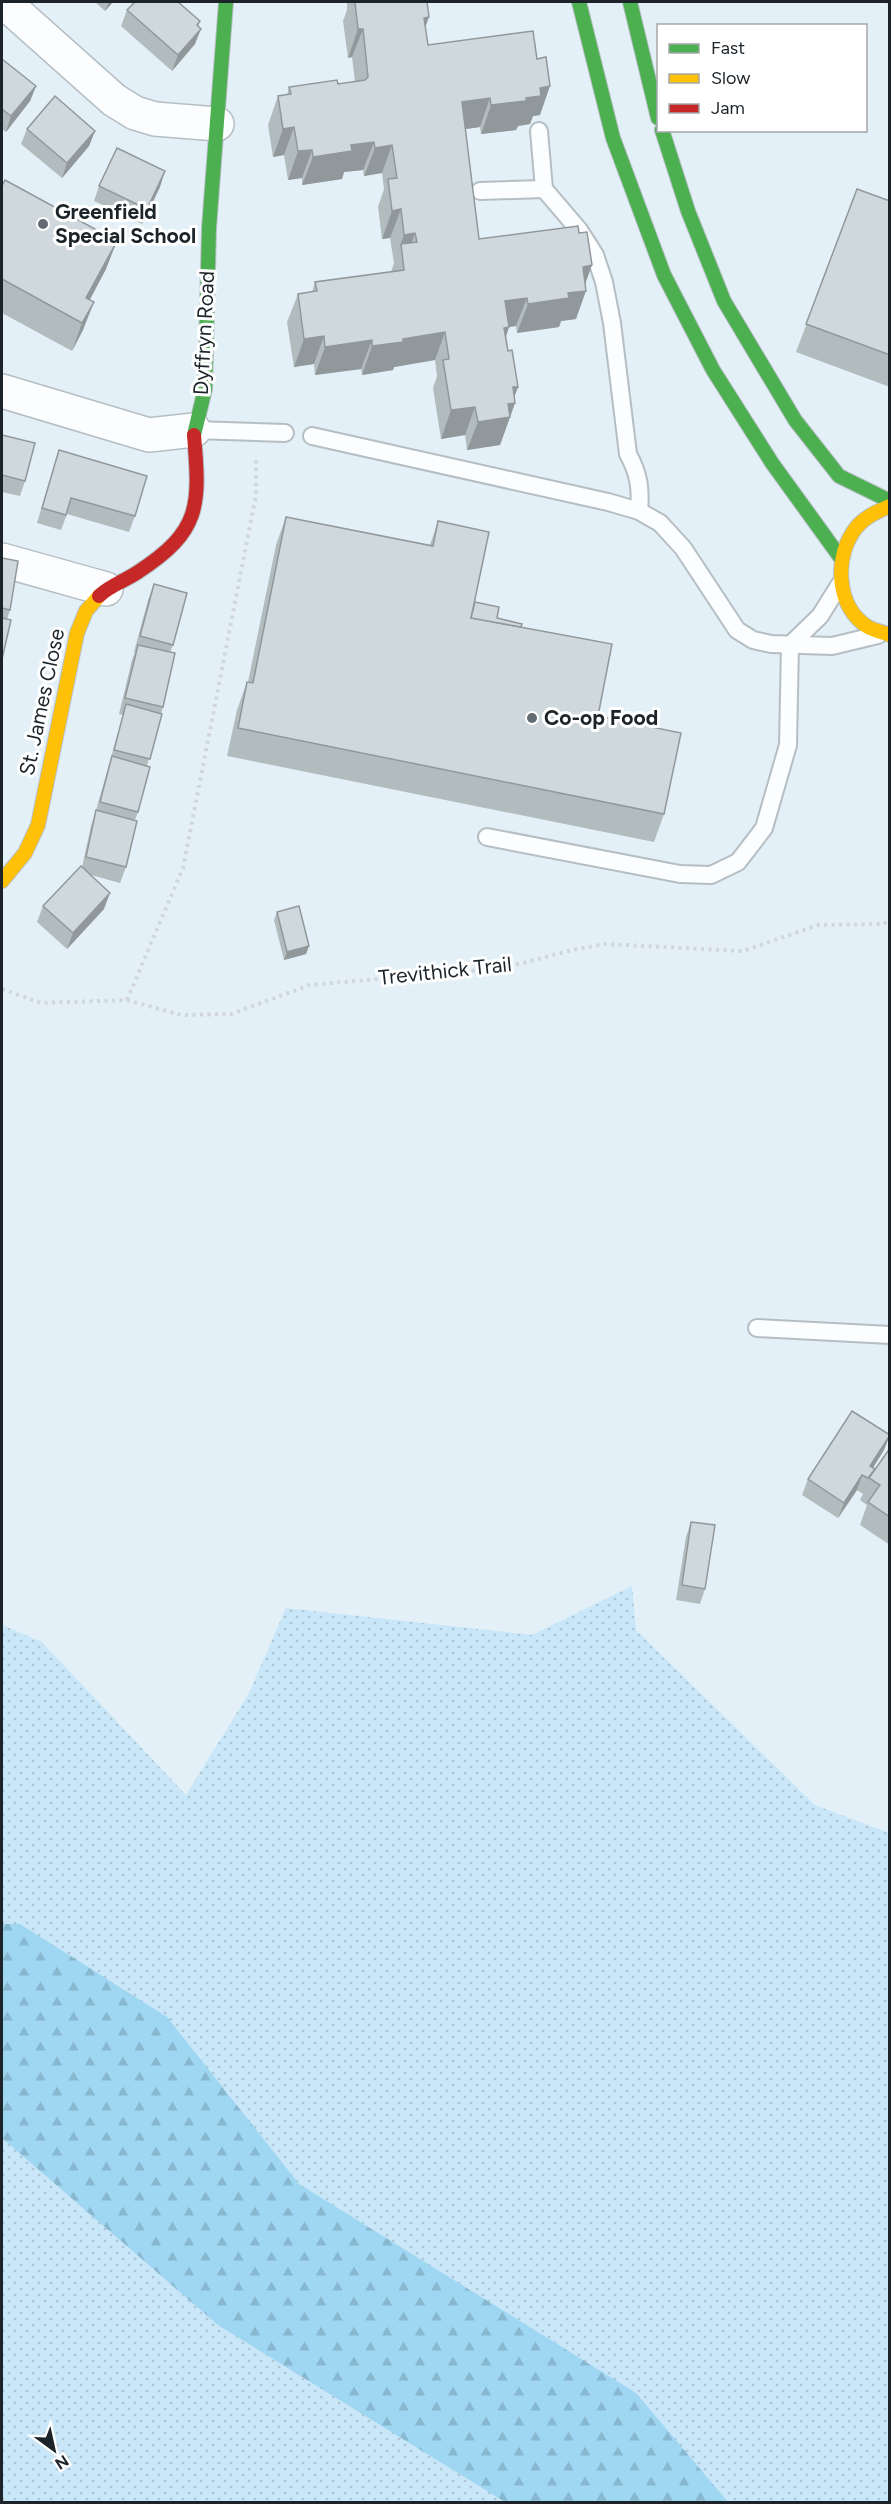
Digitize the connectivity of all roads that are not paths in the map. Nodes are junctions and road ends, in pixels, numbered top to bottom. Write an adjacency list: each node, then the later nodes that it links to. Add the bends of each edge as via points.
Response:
1 (4, 2): 6 (street, via 114,100 135,113 155,119)
2 (226, 2): 6 (main road, Dyffryn Road)
3 (578, 2): 18 (main road, via 613,138 664,275 725,388 772,463)
4 (630, 2): 5 (main road)
5 (657, 114)
6 (217, 124): 12 (main road, Dyffryn Road, via 209,228 205,389)
7 (539, 131): 9 (lane)
8 (663, 132): 15 (main road, via 687,211 724,301 795,420 839,476)
9 (544, 189): 10 (lane); 17 (lane, via 579,230 595,255 604,282 628,454 638,471 641,489)
10 (480, 190)
11 (2, 391): 12 (street, via 149,435)
12 (194, 430): 13 (lane); 21 (main road, St. James Close, via 196,508 184,534 164,555)
13 (285, 433)
14 (312, 436): 17 (lane)
15 (890, 501)
16 (890, 506): 18 (main road, via 864,518 849,536)
17 (639, 511): 23 (lane, via 660,523 683,548 737,630 753,640)
18 (840, 557): 20 (main road)
19 (2, 560): 21 (street)
20 (840, 584): 22 (main road, via 862,621); 23 (lane, via 820,616)
21 (106, 589): 25 (main road, St. James Close, via 86,611 77,633 38,825 25,853)
22 (886, 634): 23 (lane, via 832,646)
23 (790, 645): 24 (lane, via 788,745 765,828 738,862 711,875 680,874)
24 (487, 837)
25 (2, 881)
26 (757, 1328): 27 (lane)
27 (890, 1335)

